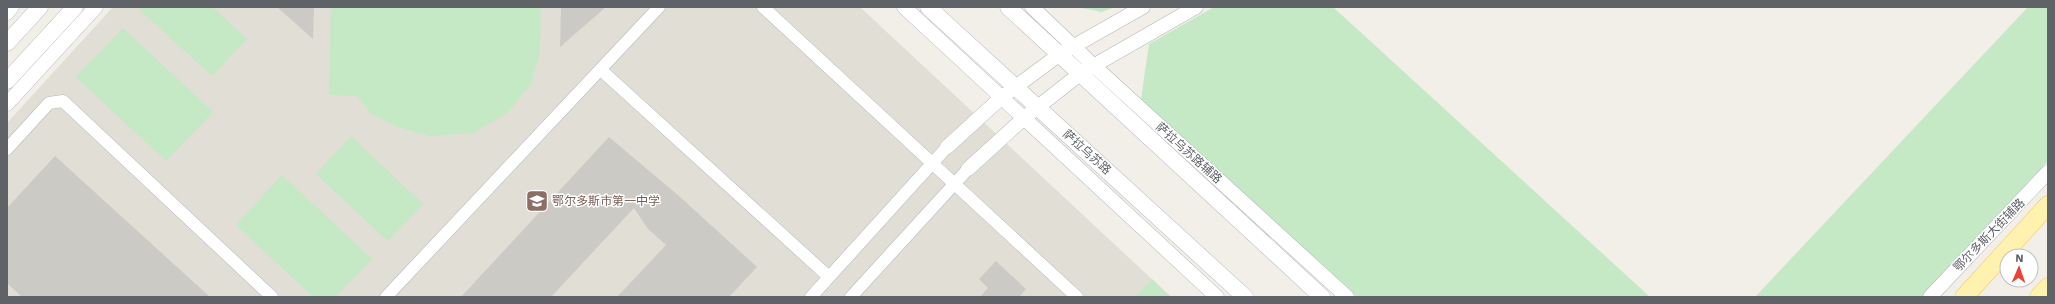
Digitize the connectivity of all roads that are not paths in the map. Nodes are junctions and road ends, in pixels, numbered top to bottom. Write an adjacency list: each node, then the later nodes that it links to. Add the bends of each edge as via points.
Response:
1 (12, 7): 13 (street)
2 (40, 7): 14 (main road)
3 (75, 7): 19 (main road)
4 (96, 7): 22 (street)
5 (659, 7): 18 (street)
6 (764, 7): 27 (street)
7 (904, 7): 21 (street)
8 (928, 7): 20 (main road, 萨拉乌苏路)
9 (1008, 7): 16 (main road)
10 (1032, 7): 15 (street, 萨拉乌苏路辅路)
11 (1143, 7): 15 (street)
12 (1196, 7): 17 (street)
13 (7, 13)
14 (7, 43)
15 (1074, 45): 16 (street); 17 (street, 萨拉乌苏路辅路)
16 (1060, 54): 17 (main road); 20 (street)
17 (1087, 69): 23 (street); 41 (main road); 42 (street, 萨拉乌苏路辅路)
18 (601, 70): 32 (street); 35 (street)
19 (7, 81)
20 (1016, 87): 21 (street); 23 (main road, 萨拉乌苏路)
21 (1002, 97): 24 (street); 25 (street)
22 (7, 104)
23 (1037, 107): 24 (street); 40 (main road, 萨拉乌苏路)
24 (1024, 118): 28 (street); 39 (street)
25 (948, 147): 27 (street)
26 (7, 149): 34 (street, via 49,103 63,101)
27 (933, 163): 30 (street); 32 (street)
28 (968, 169): 30 (street)
29 (2048, 172): 43 (street, 鄂尔多斯大街辅路)
30 (954, 184): 37 (street); 38 (street)
31 (2048, 205): 44 (main road)
32 (829, 277): 36 (street)
33 (2048, 287): 45 (main road)
34 (272, 297)
35 (386, 297)
36 (811, 297)
37 (851, 297)
38 (1077, 297)
39 (1217, 297)
40 (1245, 297)
41 (1322, 297)
42 (1347, 297)
43 (1930, 297)
44 (1964, 297)
45 (2039, 297)

